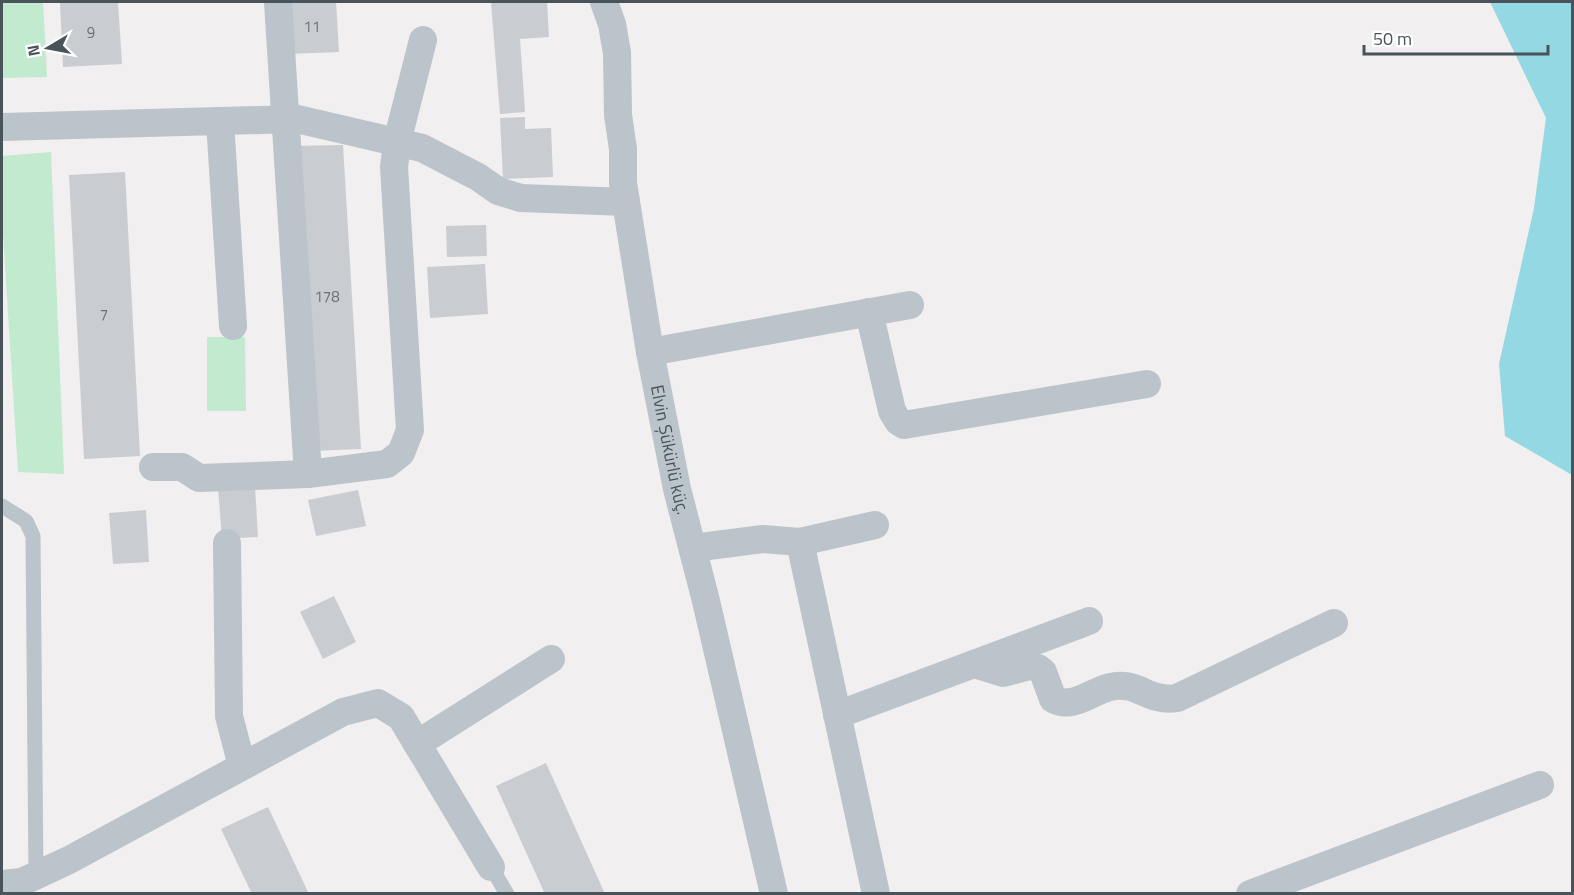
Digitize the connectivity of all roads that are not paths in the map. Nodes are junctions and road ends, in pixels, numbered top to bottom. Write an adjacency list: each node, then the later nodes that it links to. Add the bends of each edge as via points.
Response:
1 (278, 2): 4 (street)
2 (604, 2): 8 (street, Elvin Şükürlü küç., via 617,53)
3 (423, 40): 7 (street)
4 (285, 119): 5 (street); 7 (street, via 297,118); 15 (street)
5 (220, 121): 6 (street); 11 (street)
6 (2, 127)
7 (397, 142): 8 (street, via 422,148 498,191 521,198); 15 (street, via 394,166 410,430 401,453 387,464)
8 (626, 202): 12 (street, Elvin Şükürlü küç.)
9 (910, 305): 10 (street)
10 (869, 312): 12 (street); 13 (street, via 892,411 904,425)
11 (233, 326)
12 (650, 352): 20 (street, Elvin Şükürlü küç.)
13 (1148, 384)
14 (153, 466): 15 (street, via 182,467 199,478)
15 (308, 474)
16 (2, 506): 30 (lane, via 26,521 33,536)
17 (875, 525): 18 (street)
18 (800, 542): 20 (street, via 763,539); 25 (street)
19 (227, 543): 27 (street, via 229,716)
20 (693, 548): 33 (street, Elvin Şükürlü küç.)
21 (1089, 621): 24 (street)
22 (1334, 623): 24 (street, via 1177,698 1165,700 1126,686 1110,687 1062,704 1053,699 1038,668 1030,666 1003,673)
23 (550, 658): 26 (street)
24 (974, 664): 25 (street)
25 (837, 715): 34 (street)
26 (417, 744): 27 (street, via 401,717 378,703 343,712); 29 (street)
27 (242, 766): 30 (street)
28 (1540, 785): 35 (street)
29 (491, 867): 32 (lane)
30 (36, 877): 31 (street)
31 (2, 884)
32 (507, 894)
33 (774, 894)
34 (876, 894)
35 (1250, 894)

